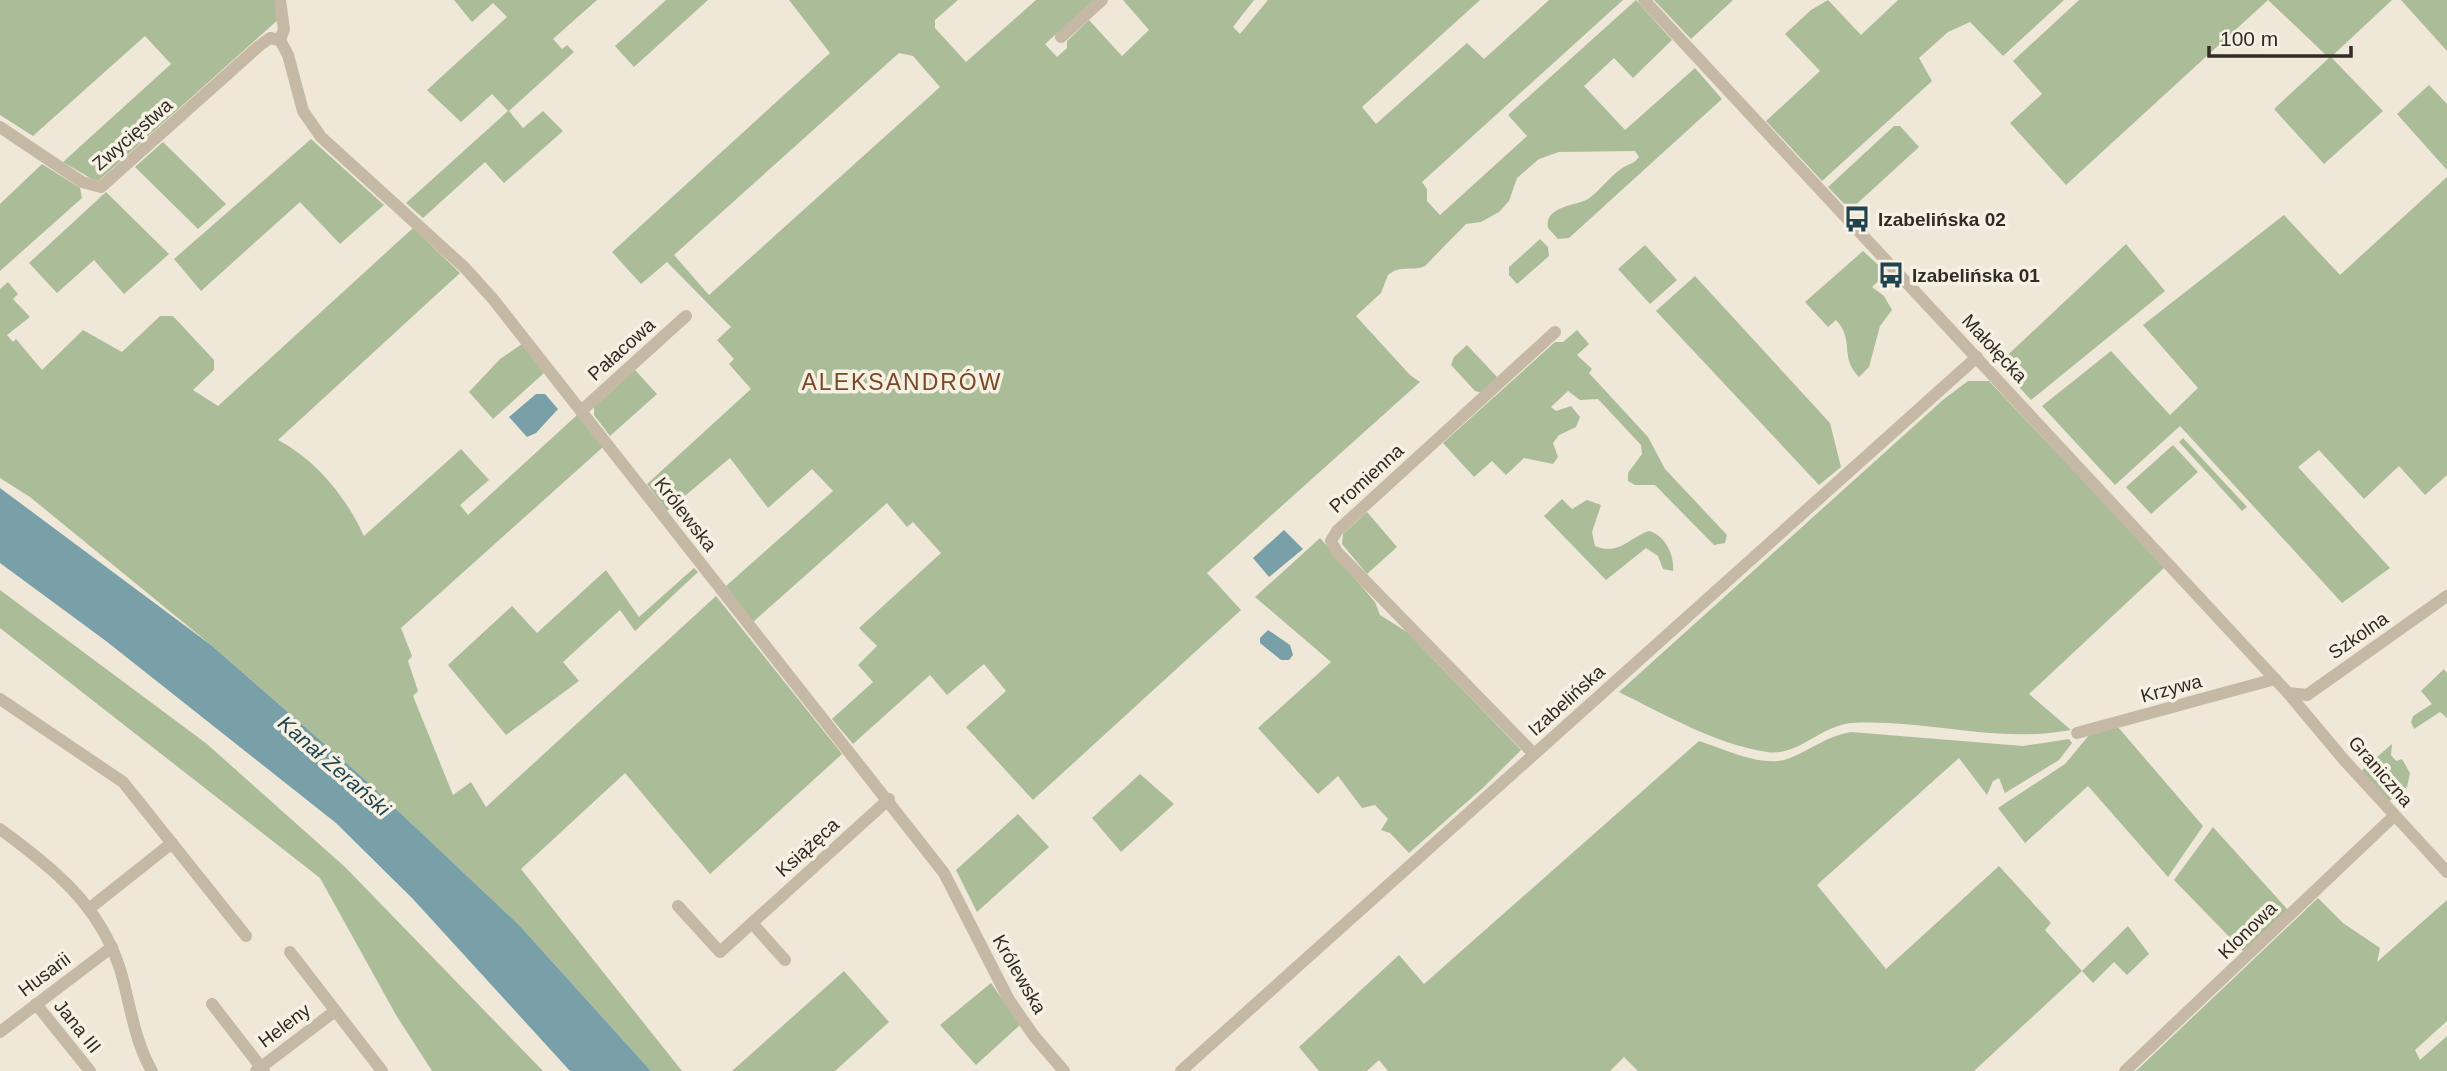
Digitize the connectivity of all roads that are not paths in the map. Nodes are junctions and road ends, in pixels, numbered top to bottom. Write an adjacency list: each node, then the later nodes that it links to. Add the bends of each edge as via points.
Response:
1 (280, 0): 5 (street, Królewska, via 284,29)
2 (1102, 0): 4 (street)
3 (1644, 0): 9 (street, Małołęcka)
4 (1061, 37)
5 (280, 40): 6 (street, Zwycięstwa, via 270,38 259,46 101,187 82,182); 10 (street, Królewska, via 303,111 321,137 478,280)
6 (0, 127)
7 (686, 316): 10 (street, Pałacowa)
8 (1555, 332): 16 (street, Promienna, via 1331,541)
9 (1977, 357): 12 (street, Małołęcka); 16 (street, Izabelińska)
10 (581, 411): 17 (street, Królewska)
11 (2447, 596): 13 (street, Szkolna, via 2307,695)
12 (2275, 679): 13 (street, Małołęcka); 15 (street, Krzywa)
13 (2288, 693): 18 (street, Graniczna)
14 (0, 699): 20 (street, via 112,772)
15 (2077, 733)
16 (1534, 754): 38 (street, Izabelińska)
17 (889, 799): 24 (street, Książęca); 37 (street, Królewska, via 948,879 1009,1000)
18 (2394, 816): 21 (street, Graniczna); 39 (street, Klonowa)
19 (2, 833): 23 (street, via 47,863)
20 (172, 843): 23 (street); 25 (street)
21 (2447, 872)
22 (678, 906): 24 (street, Książęca, via 720,952)
23 (90, 908): 26 (street)
24 (752, 923): 28 (street)
25 (246, 936)
26 (112, 947): 29 (street, Husarii); 35 (street)
27 (290, 952): 31 (street)
28 (785, 960)
29 (36, 1004): 32 (street, Husarii); 34 (street, Jana III)
30 (212, 1004): 33 (street)
31 (335, 1011): 33 (street, Heleny); 36 (street)
32 (0, 1032)
33 (260, 1070)
34 (90, 1071)
35 (152, 1071)
36 (382, 1071)
37 (1064, 1071)
38 (1181, 1071)
39 (2125, 1071)

